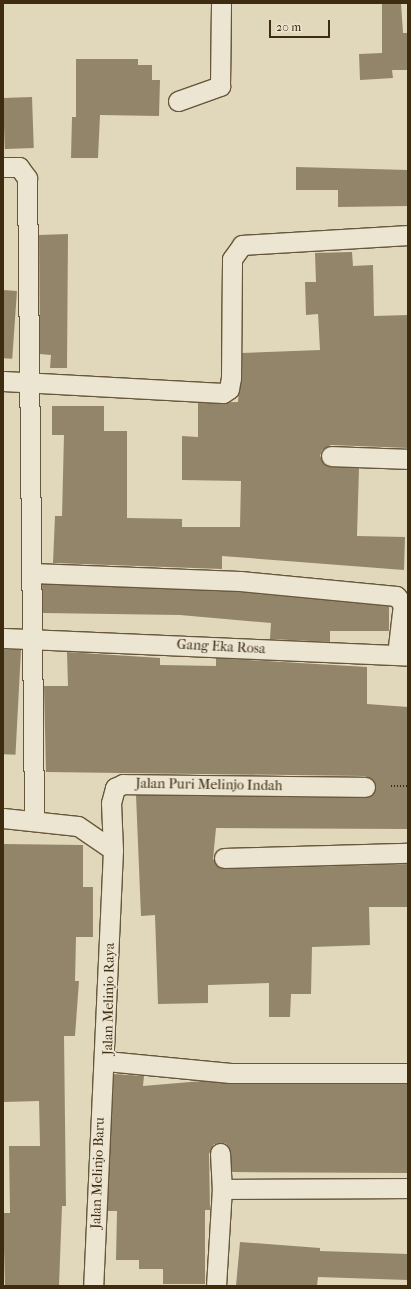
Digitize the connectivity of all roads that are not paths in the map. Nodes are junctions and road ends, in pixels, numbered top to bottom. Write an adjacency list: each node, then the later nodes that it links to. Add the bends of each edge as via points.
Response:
1 (221, 3): 2 (street, via 220,86)
2 (178, 101)
3 (3, 167): 6 (street, via 19,167 27,178)
4 (408, 235): 6 (street, via 242,245 232,259 232,378 229,389 223,394)
5 (3, 381): 6 (street)
6 (30, 382): 9 (street)
7 (331, 456): 8 (street)
8 (408, 459)
9 (32, 573): 11 (street); 12 (street, via 240,581 396,596 403,604)
10 (3, 638): 11 (street, Gang Eka Rosa)
11 (33, 639): 12 (street, Gang Eka Rosa); 15 (street)
12 (402, 656)
13 (365, 787): 16 (street, Jalan Puri Melinjo Indah, via 123,784 115,788 111,803)
14 (3, 818): 15 (street)
15 (34, 819): 16 (street, via 78,826)
16 (113, 850): 19 (street, Jalan Melinjo Raya)
17 (408, 853): 18 (street)
18 (224, 858)
19 (106, 1060): 20 (street, Jalan Melinjo Raya, via 230,1073); 24 (street, Jalan Melinjo Baru, via 100,1105)
20 (408, 1073)
21 (220, 1153): 23 (street)
22 (408, 1188): 23 (street)
23 (222, 1189): 25 (street)
24 (93, 1286)
25 (216, 1286)

